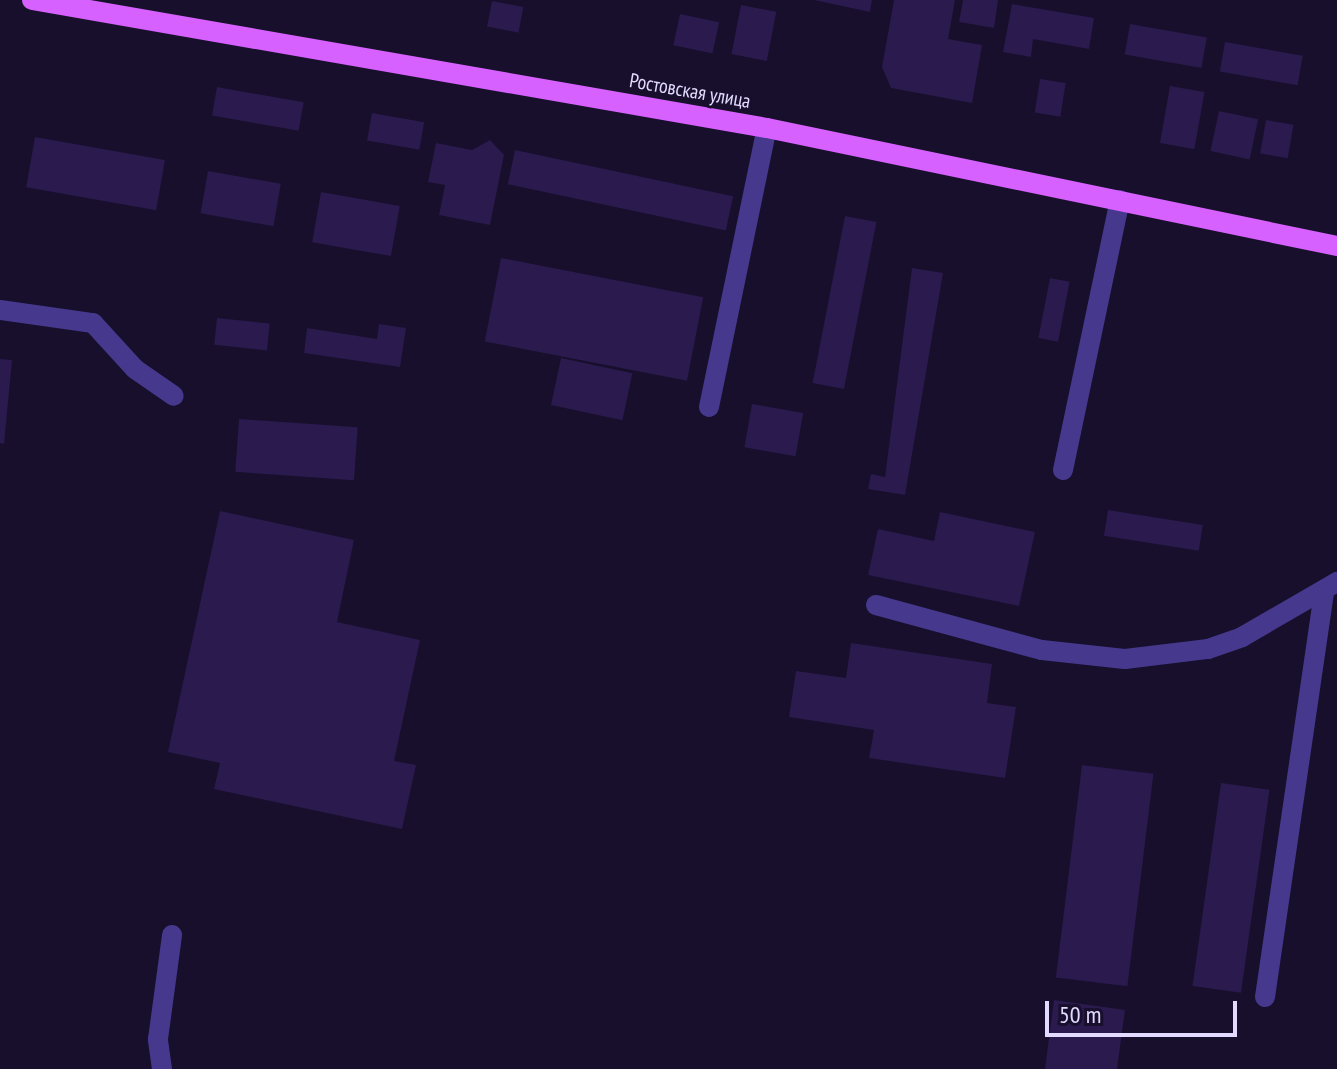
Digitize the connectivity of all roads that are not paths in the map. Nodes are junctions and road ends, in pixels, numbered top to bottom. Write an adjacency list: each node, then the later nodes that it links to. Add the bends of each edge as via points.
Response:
1 (32, 0): 2 (main road, Ростовская улица)
2 (767, 128): 3 (main road, Ростовская улица); 7 (lane)
3 (1120, 200): 4 (main road, Ростовская улица); 8 (lane)
4 (1337, 246)
5 (0, 310): 6 (lane, via 93,323 135,369)
6 (174, 396)
7 (709, 407)
8 (1063, 470)
9 (1331, 588): 10 (lane, via 1274,622 1208,649 1125,659 1042,650); 12 (lane)
10 (876, 605)
11 (172, 935): 13 (lane, via 158,1039)
12 (1265, 997)
13 (162, 1069)

